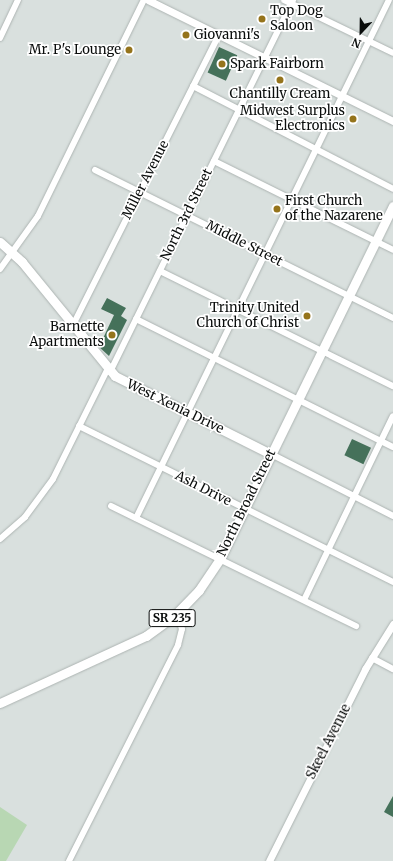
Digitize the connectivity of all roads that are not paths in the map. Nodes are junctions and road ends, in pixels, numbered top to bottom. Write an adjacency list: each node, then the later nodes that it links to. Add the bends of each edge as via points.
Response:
1 (18, 0): 8 (street)
2 (144, 0): 27 (street, via 38,216)
3 (148, 0): 7 (street)
4 (284, 0): 6 (street)
5 (389, 0): 9 (street)
6 (292, 2): 9 (street); 11 (street, North 3rd Street)
7 (218, 35): 11 (street); 12 (street, Miller Avenue)
8 (0, 38)
9 (368, 41): 10 (street); 13 (street)
10 (393, 53)
11 (264, 57): 13 (street); 14 (street, North 3rd Street)
12 (193, 86): 14 (street); 20 (street, Miller Avenue)
13 (341, 96): 15 (street); 16 (street)
14 (238, 110): 16 (street); 17 (street, North 3rd Street)
15 (393, 121)
16 (315, 150): 19 (street); 21 (street)
17 (214, 161): 21 (street); 23 (street, North 3rd Street)
18 (96, 170): 20 (street, Middle Street)
19 (393, 189)
20 (140, 192): 23 (street, Middle Street); 35 (street, Miller Avenue)
21 (292, 200): 24 (street); 28 (street)
22 (393, 206): 24 (main road, North Broad Street)
23 (187, 215): 28 (street, Middle Street); 30 (street, North 3rd Street)
24 (376, 241): 26 (street); 31 (main road, North Broad Street)
25 (0, 242): 27 (main road, West Xenia Drive)
26 (393, 250)
27 (13, 253): 29 (street); 35 (main road, West Xenia Drive)
28 (265, 254): 31 (street, Middle Street); 32 (street)
29 (0, 269)
30 (160, 271): 32 (street); 34 (street, North 3rd Street)
31 (349, 296): 33 (street, Middle Street); 36 (main road, North Broad Street)
32 (238, 308): 36 (street); 37 (street)
33 (393, 318)
34 (136, 319): 37 (street); 38 (street, North 3rd Street)
35 (73, 325): 38 (main road, West Xenia Drive)
36 (322, 351): 39 (street); 40 (main road, North Broad Street)
37 (214, 359): 40 (street); 41 (street)
38 (108, 371): 41 (main road, West Xenia Drive); 43 (street, North 3rd Street)
39 (393, 386)
40 (298, 400): 44 (street); 46 (main road, North Broad Street)
41 (187, 413): 46 (main road, West Xenia Drive); 47 (street)
42 (393, 416): 44 (street)
43 (79, 426): 47 (street, Ash Drive); 53 (street, North 3rd Street, via 43,495 25,517)
44 (381, 441): 45 (street); 48 (street)
45 (393, 447)
46 (271, 454): 48 (street, West Xenia Drive); 50 (main road, North Broad Street / SR 235)
47 (161, 468): 50 (street, Ash Drive); 52 (street)
48 (354, 496): 51 (street, West Xenia Drive); 54 (street)
49 (111, 506): 52 (street)
50 (244, 510): 54 (street, Ash Drive); 55 (main road, North Broad Street / SR 235)
51 (393, 516)
52 (136, 518): 55 (street)
53 (0, 539)
54 (328, 551): 56 (street, Ash Drive); 57 (street)
55 (220, 559): 57 (street); 58 (main road, North Broad Street / SR 235, via 199,590)
56 (393, 582)
57 (304, 600): 60 (street)
58 (178, 613): 63 (main road, North Broad Street / SR 235, via 136,642); 64 (street, via 182,629 178,645)
59 (393, 624): 61 (street, Skeel Avenue)
60 (356, 626)
61 (372, 658): 62 (street); 65 (street, Skeel Avenue)
62 (393, 669)
63 (0, 703)
64 (69, 861)
65 (269, 861)

